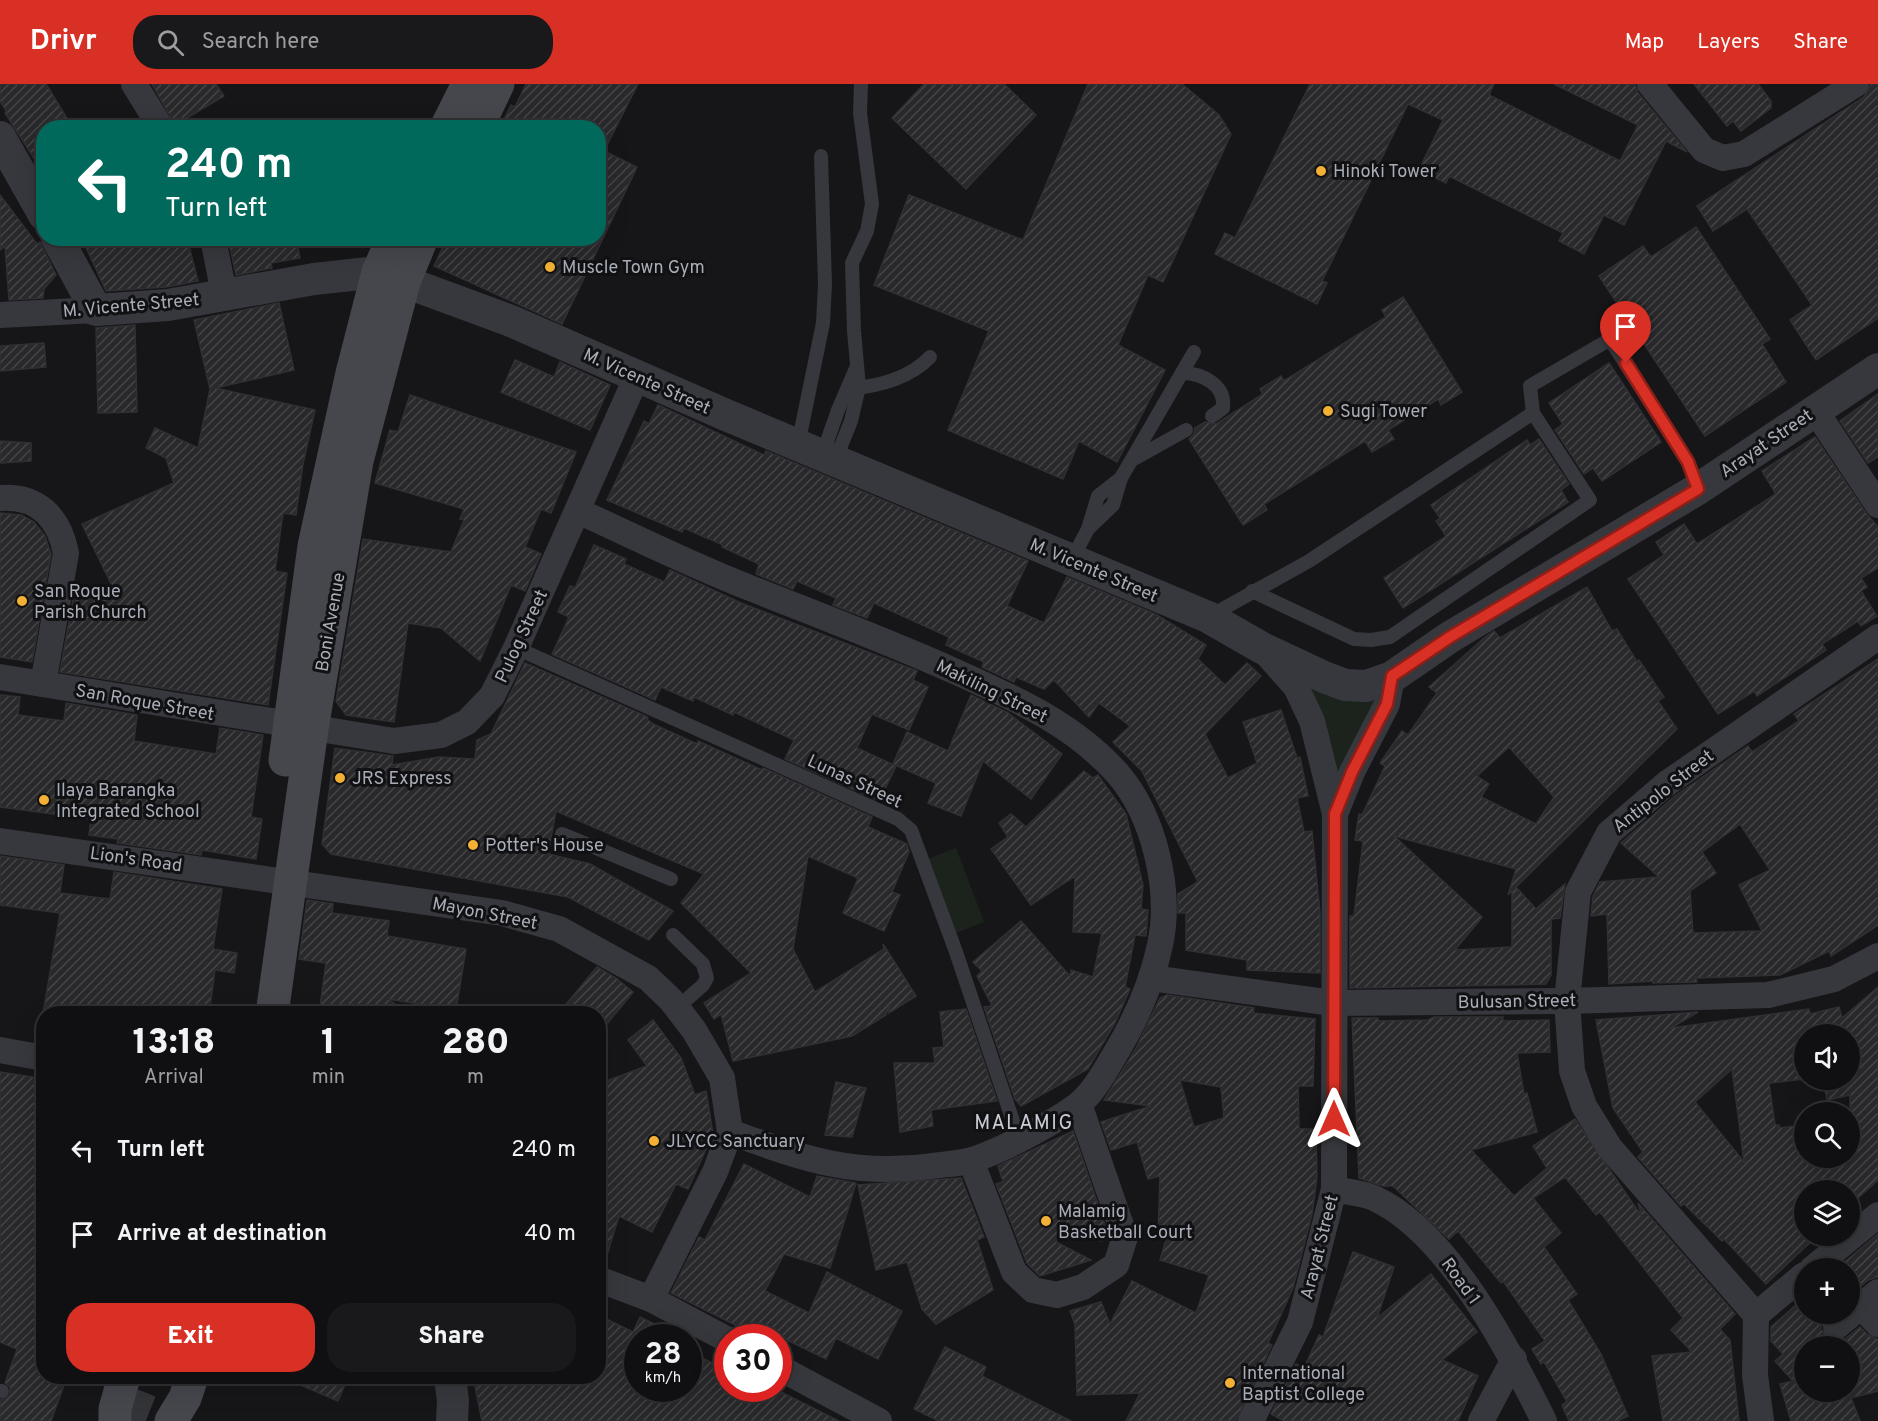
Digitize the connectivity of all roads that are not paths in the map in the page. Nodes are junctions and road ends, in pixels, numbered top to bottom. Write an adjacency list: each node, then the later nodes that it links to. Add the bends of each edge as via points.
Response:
1 (134, 84): 7 (street)
2 (468, 84): 8 (main road)
3 (498, 84): 9 (main road)
4 (861, 84): 26 (lane, via 860,113 872,204 867,231 852,263 857,366)
5 (1650, 84): 6 (street, via 1704,150 1723,158 1744,154)
6 (1856, 84)
7 (156, 120)
8 (450, 120)
9 (481, 120)
10 (0, 137): 12 (street)
11 (821, 156): 31 (lane, via 825,284)
12 (36, 201)
13 (61, 246): 19 (street)
14 (215, 246): 18 (street)
15 (393, 246): 17 (main road, Boni Avenue)
16 (416, 246): 17 (main road, Boni Avenue)
17 (391, 277): 18 (street, M. Vicente Street); 25 (street, M. Vicente Street, via 511,321); 46 (main road, Boni Avenue, via 352,373 314,546)
18 (224, 294): 19 (street, M. Vicente Street, via 168,305)
19 (96, 310): 20 (street, M. Vicente Street)
20 (0, 315)
21 (1194, 352): 24 (lane)
22 (930, 357): 26 (lane, via 903,376)
23 (1878, 369): 27 (street, Arayat Street)
24 (1182, 373): 29 (lane, via 1206,377 1221,394 1223,408); 32 (lane)
25 (637, 376): 31 (street, M. Vicente Street); 36 (street, Pulog Street)
26 (853, 388): 31 (lane)
27 (1815, 410): 33 (street, Arayat Street); 35 (street)
28 (1533, 413): 33 (lane, via 1530,386 1607,341 1613,344 1688,462); 38 (lane, via 1309,561); 38 (lane, via 1590,500 1390,637 1354,639)
29 (1212, 416)
30 (1186, 430): 32 (lane)
31 (818, 454): 37 (street, M. Vicente Street)
32 (1132, 460): 37 (lane, via 1121,478 1098,496 1088,529)
33 (1698, 489): 43 (street, Arayat Street, via 1450,637)
34 (0, 498): 45 (street, via 15,496 41,506 62,534 66,553)
35 (1878, 505)
36 (578, 511): 41 (street, Pulog Street); 54 (street, Makiling Street, via 718,575 905,649 1026,704 1073,734 1111,767 1129,789 1155,842 1162,906 1161,942)
37 (1071, 561): 39 (street, M. Vicente Street)
38 (1252, 591): 39 (lane)
39 (1208, 617): 42 (street, M. Vicente Street)
40 (1878, 637): 55 (street, Antipolo Street, via 1666,784 1609,833 1578,892)
41 (516, 648): 46 (street, Pulog Street, via 492,696 467,722 441,735 394,741); 64 (lane, Lunas Street, via 898,819 910,830 956,952)
42 (1262, 648): 43 (street, M. Vicente Street, via 1345,685 1366,687); 47 (street, M. Vicente Street, via 1296,687 1312,722)
43 (1392, 676): 47 (street, Arayat Street, via 1387,704)
44 (0, 677): 45 (street, San Roque Street)
45 (43, 684): 46 (street, San Roque Street)
46 (301, 727): 50 (main road, Boni Avenue)
47 (1335, 814): 56 (street, Arayat Street)
48 (562, 834): 51 (lane)
49 (0, 841): 50 (street, Lion's Road)
50 (281, 879): 57 (main road, Boni Avenue); 58 (main road, Boni Avenue); 59 (street, Mayon Street, via 502,913 559,929 648,978)
51 (671, 879)
52 (673, 935): 59 (lane, via 702,963 707,978)
53 (1878, 956): 55 (street, Bulusan Street, via 1834,979 1768,995)
54 (1150, 978): 56 (street, Bulusan Street); 62 (street, Makiling Street, via 1124,1039 1103,1075)
55 (1567, 1001): 56 (street, Bulusan Street); 73 (street, Antipolo Street, via 1572,1071 1584,1106 1610,1148)
56 (1333, 1003): 66 (street, Arayat Street)
57 (252, 1006)
58 (273, 1006)
59 (677, 1008): 63 (street, Mayon Street, via 722,1078)
60 (0, 1050): 61 (street)
61 (36, 1057)
62 (1079, 1104): 64 (street, Makiling Street); 65 (street, via 1125,1237 1116,1265 1083,1287 1057,1295 1033,1290 1014,1272)
63 (730, 1132): 65 (street, Makiling Street, via 814,1162 849,1169 905,1170); 71 (street, Mayon Street, via 715,1172)
64 (1018, 1139): 65 (street, Makiling Street)
65 (970, 1161)
66 (1334, 1189): 76 (street, Road 1, via 1373,1197 1401,1214 1431,1242 1461,1279); 85 (street, Arayat Street, via 1300,1322)
67 (1878, 1215): 68 (street)
68 (1825, 1258)
69 (606, 1282): 71 (street)
70 (1794, 1284): 73 (street)
71 (651, 1299): 75 (street)
72 (1872, 1307): 74 (street)
73 (1756, 1316): 88 (street, via 1755,1375)
74 (1836, 1327)
75 (714, 1333)
76 (1514, 1359): 86 (street); 87 (street, Road 1)
77 (792, 1374): 84 (street)
78 (149, 1384): 81 (main road, via 115,1409)
79 (164, 1384): 82 (main road, via 185,1398)
80 (451, 1384): 83 (street)
81 (115, 1421)
82 (171, 1421)
83 (452, 1421)
84 (879, 1421)
85 (1251, 1421)
86 (1481, 1421)
87 (1544, 1421)
88 (1761, 1421)

